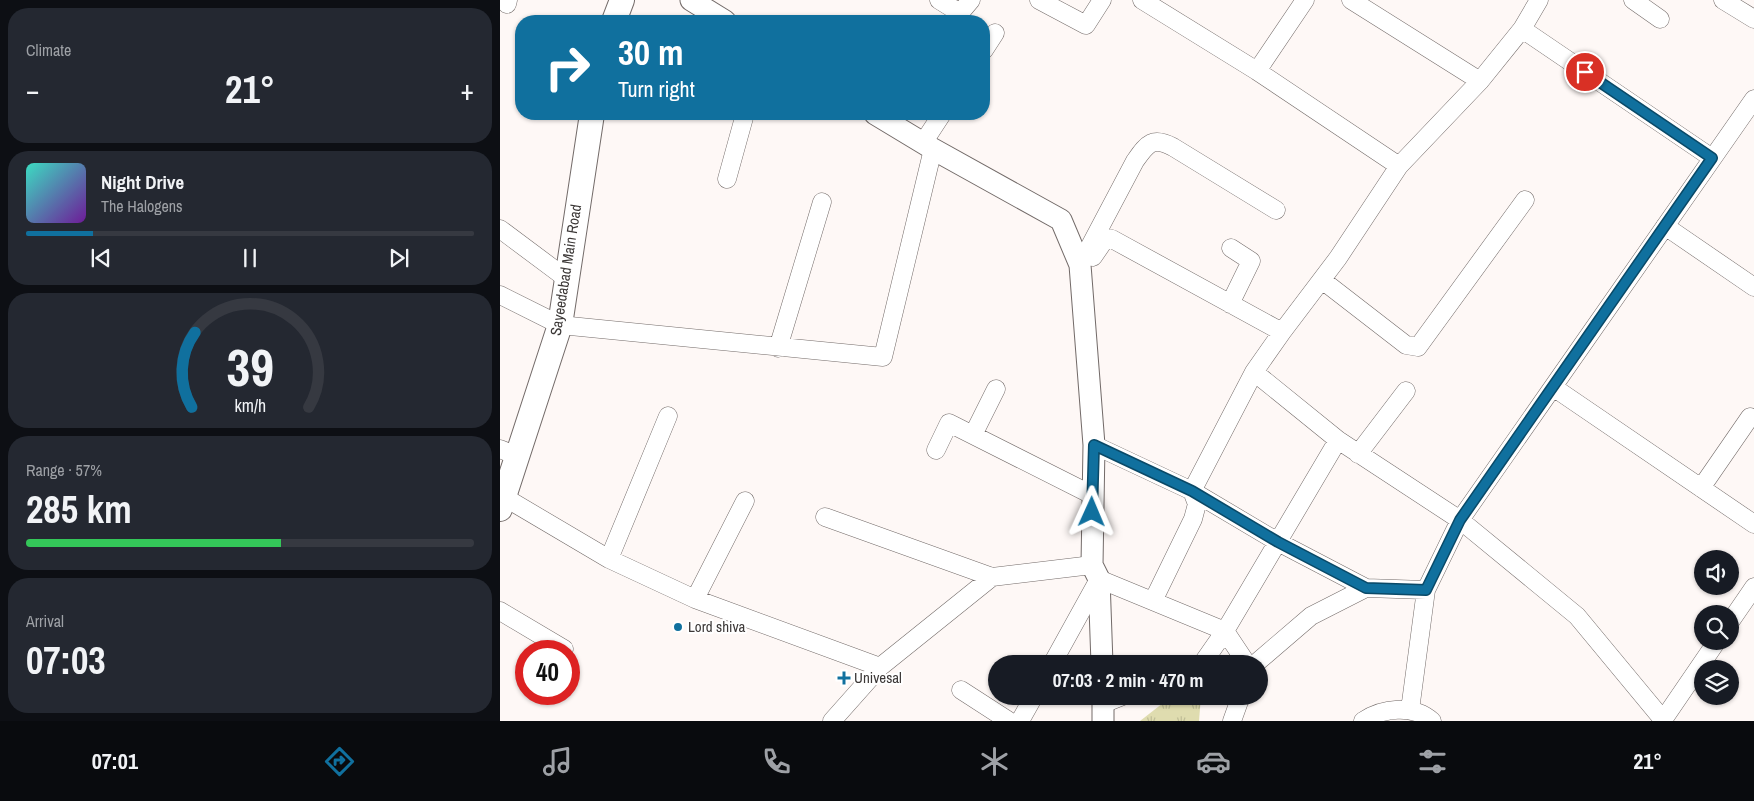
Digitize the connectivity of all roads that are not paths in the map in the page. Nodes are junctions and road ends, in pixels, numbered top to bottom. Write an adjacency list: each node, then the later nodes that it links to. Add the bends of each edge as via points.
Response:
1 (622, 0): 13 (main road)
2 (691, 0): 14 (street)
3 (939, 0): 4 (street, via 960,13)
4 (971, 0)
5 (1039, 0): 6 (street, via 1086,25)
6 (1102, 0)
7 (1142, 0): 20 (street)
8 (1305, 0): 20 (street)
9 (1351, 0): 21 (street)
10 (1539, 0): 17 (street)
11 (1633, 0): 16 (street)
12 (1723, 0): 15 (street)
13 (616, 15)
14 (715, 15)
15 (1754, 19)
16 (1660, 20)
17 (1522, 30): 21 (street); 28 (street)
18 (995, 33): 19 (street)
19 (990, 41)
20 (1257, 71): 29 (street)
21 (1480, 81): 29 (street)
22 (1754, 99): 28 (street)
23 (591, 120): 38 (main road, Sayeedabad Main Road)
24 (743, 120): 30 (street)
25 (886, 120): 27 (street)
26 (939, 120): 27 (street)
27 (928, 146): 37 (street, via 1061,220); 45 (street, via 883,357)
28 (1712, 158): 34 (street)
29 (1399, 166): 39 (street)
30 (727, 179)
31 (1525, 200): 39 (street, via 1418,347 1406,345)
32 (822, 202): 45 (street)
33 (1276, 210): 37 (street, via 1173,147 1153,141 1136,161)
34 (1665, 226): 40 (street); 47 (street)
35 (500, 230): 38 (street)
36 (1231, 248): 42 (street, via 1251,261)
37 (1081, 271): 42 (street, via 1106,238); 54 (street)
38 (567, 279): 43 (main road, Sayeedabad Main Road)
39 (1322, 280): 44 (street)
40 (1754, 288)
41 (500, 295): 43 (street)
42 (1230, 304): 44 (street)
43 (560, 325): 45 (street); 56 (main road, Sayeedabad Main Road)
44 (1282, 332): 46 (street)
45 (778, 348)
46 (1254, 372): 53 (street); 59 (street)
47 (1553, 387): 58 (street); 64 (street)
48 (996, 388): 52 (street)
49 (1406, 391): 57 (street)
50 (668, 416): 67 (street)
51 (1750, 417): 58 (street)
52 (973, 436): 55 (street, via 949,423); 60 (street)
53 (1338, 440): 57 (street); 66 (street)
54 (1094, 445): 59 (street); 60 (street)
55 (936, 450)
56 (509, 453): 62 (main road, Sayeedabad Main Road)
57 (1358, 454): 64 (street)
58 (1701, 488): 65 (street)
59 (1192, 491): 66 (street); 74 (street, via 1197,504 1193,519)
60 (1092, 495): 68 (street)
61 (745, 501): 73 (street)
62 (502, 503): 67 (street)
63 (825, 517): 69 (street)
64 (1460, 520): 72 (street); 90 (street, via 1577,616)
65 (1754, 524)
66 (1278, 542): 71 (street); 77 (street)
67 (608, 559): 73 (street)
68 (1096, 572): 69 (street); 74 (street); 80 (street); 81 (street)
69 (992, 577): 85 (street)
70 (1754, 587): 75 (street)
71 (1366, 588): 72 (street); 84 (street, via 1311,616)
72 (1426, 590): 89 (street)
73 (695, 599): 85 (street)
74 (1153, 600): 77 (street)
75 (1739, 609)
76 (500, 611): 78 (street)
77 (1225, 631): 82 (street); 83 (street)
78 (549, 640)
79 (1711, 650): 90 (street)
80 (1056, 655)
81 (1101, 655)
82 (1208, 655)
83 (1241, 655)
84 (1266, 655)
85 (880, 667): 91 (street)
86 (961, 690): 92 (street)
87 (1029, 705): 93 (street)
88 (1237, 705): 94 (street)
89 (1410, 710): 95 (street, via 1382,711); 96 (street)
90 (1663, 720)
91 (832, 721)
92 (1009, 721)
93 (1020, 721)
94 (1232, 721)
95 (1363, 721)
96 (1432, 721)

